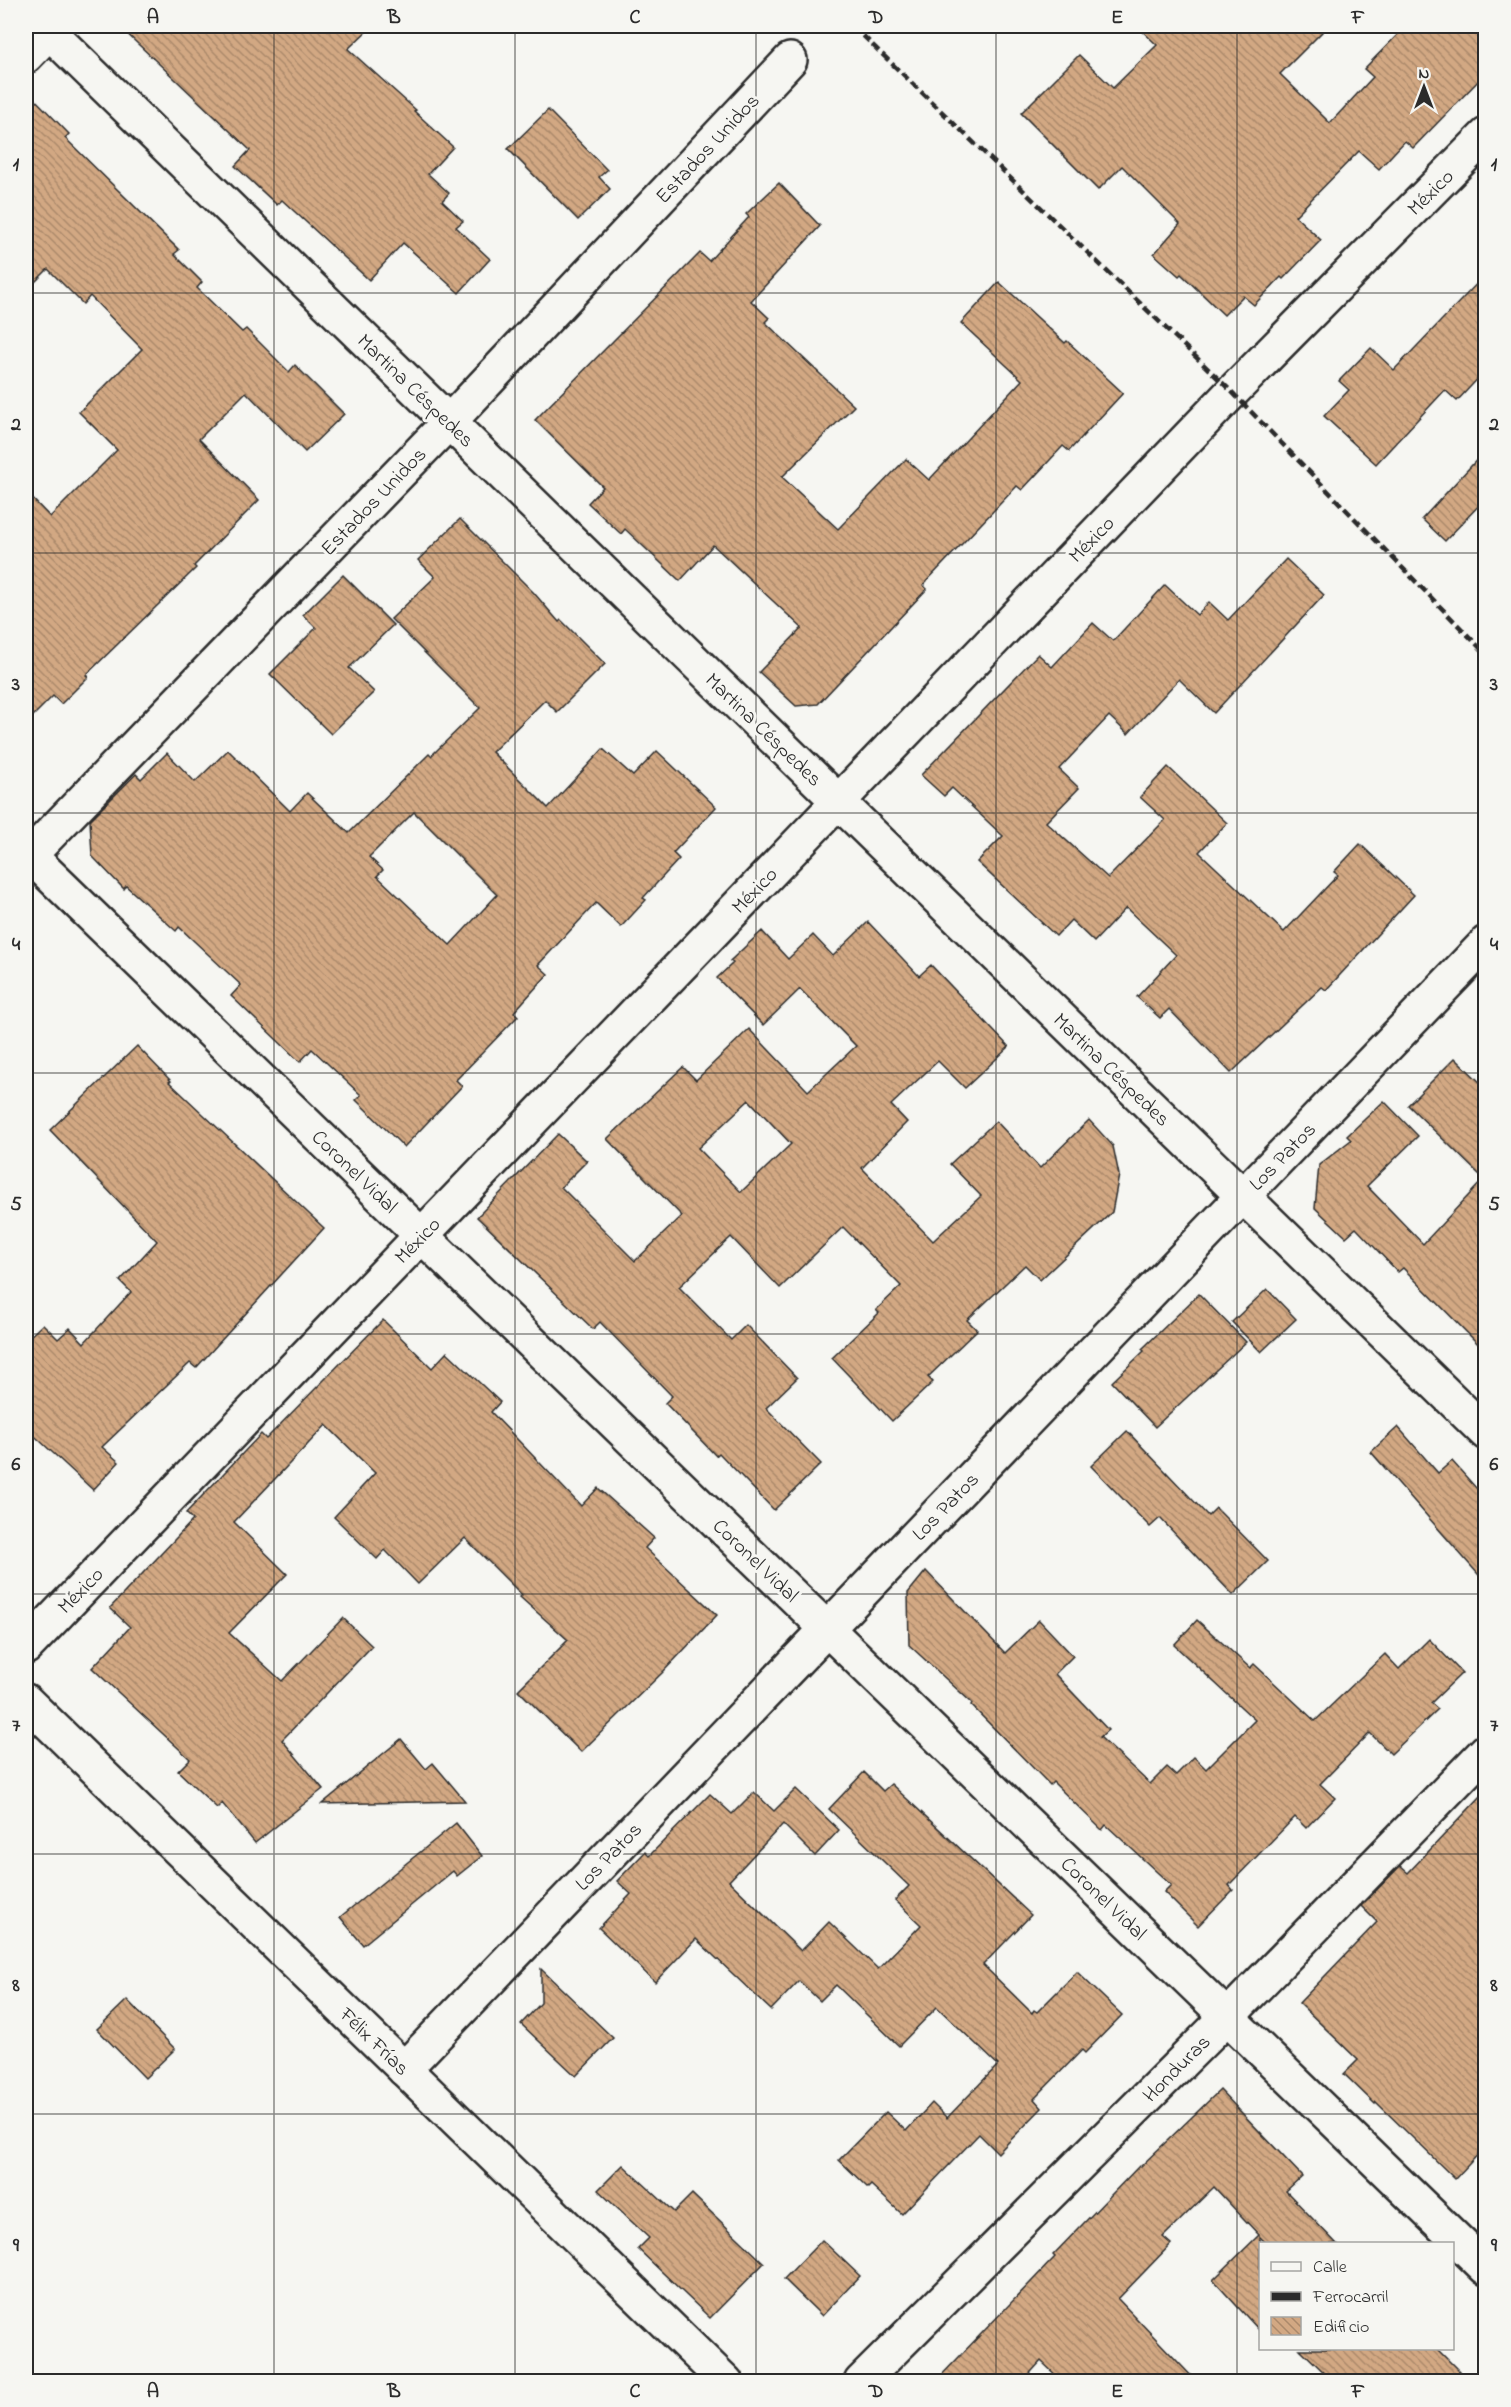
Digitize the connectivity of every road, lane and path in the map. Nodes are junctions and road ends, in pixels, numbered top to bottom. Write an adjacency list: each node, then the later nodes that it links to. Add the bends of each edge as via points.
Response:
1 (49, 28): 2 (street); 5 (street, Martina Céspedes)
2 (26, 56)
3 (790, 60): 5 (street, Estados Unidos)
4 (1485, 135): 6 (street, México)
5 (449, 422): 6 (street, Martina Céspedes); 7 (street, Estados Unidos)
6 (838, 802): 9 (street, Martina Céspedes); 10 (street, México)
7 (27, 855): 10 (street, Coronel Vidal)
8 (1485, 943): 9 (street, Los Patos)
9 (1243, 1196): 11 (street, Martina Céspedes); 12 (street, Los Patos)
10 (422, 1236): 12 (street, Coronel Vidal); 13 (street, México)
11 (1485, 1433)
12 (826, 1629): 16 (street, Coronel Vidal); 17 (street, Los Patos)
13 (26, 1647)
14 (26, 1701): 17 (street, Félix Frías)
15 (1485, 1750): 16 (street, Honduras)
16 (1227, 2017): 18 (street, Coronel Vidal); 20 (street, Honduras)
17 (404, 2069): 19 (street, Félix Frías)
18 (1485, 2268)
19 (726, 2382)
20 (861, 2382)

